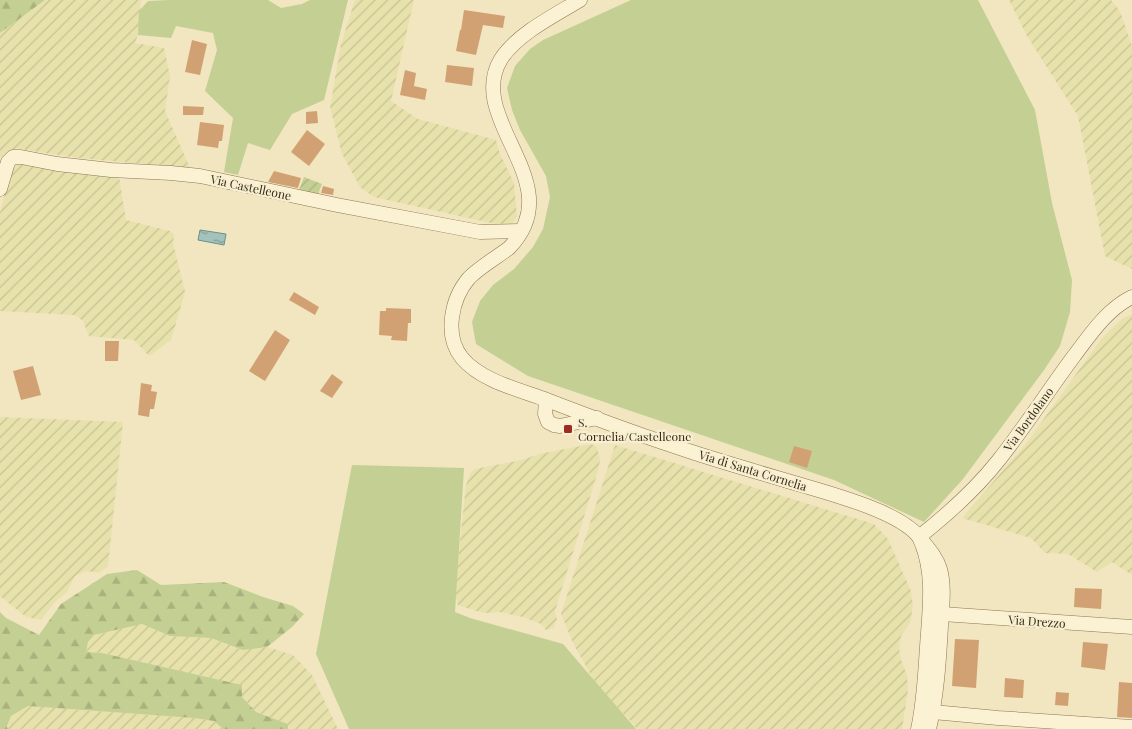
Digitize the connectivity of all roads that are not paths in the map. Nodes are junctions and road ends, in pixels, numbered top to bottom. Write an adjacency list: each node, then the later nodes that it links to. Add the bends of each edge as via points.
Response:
1 (580, 0): 3 (street, Via di Santa Cornelia, via 514,44 496,70 494,94 498,111 528,192 528,211)
2 (0, 189): 3 (street, Via Castelleone, via 8,162 21,157 111,170 200,176 480,232)
3 (521, 231): 5 (street, Via di Santa Cornelia, via 509,248 464,284 454,309 452,338 461,357 475,370)
4 (1132, 297): 7 (street, Via Bordolano, via 1117,306 1086,341 986,476 963,501)
5 (546, 400): 6 (street, Via di Santa Cornelia); 6 (street, via 545,414 548,422 554,425)
6 (597, 418): 7 (street, Via di Santa Cornelia, via 882,512)
7 (919, 537): 8 (street, Via di Santa Cornelia, via 940,567); 12 (street, via 927,562 930,592 926,671)
8 (942, 614): 9 (street, Via Drezzo); 10 (street, Via di Santa Cornelia)
9 (1132, 628)
10 (933, 712): 11 (street); 13 (street, Via di Santa Cornelia)
11 (1132, 727)
12 (918, 729)
13 (929, 729)

